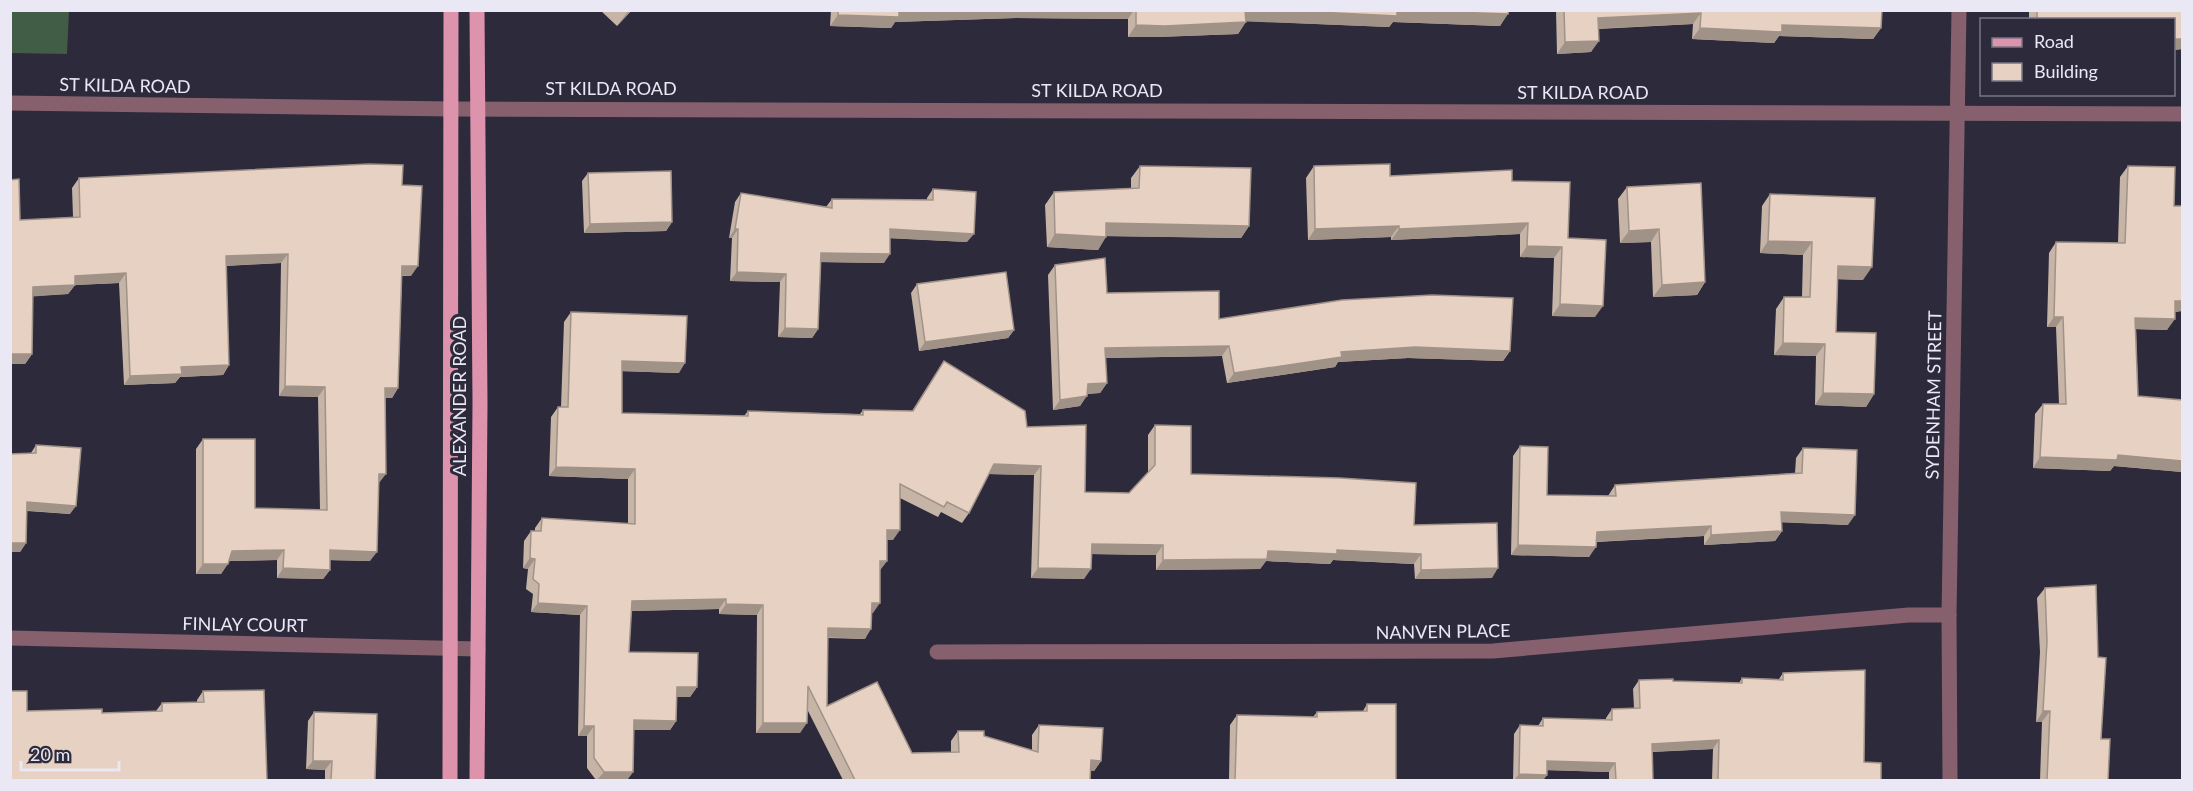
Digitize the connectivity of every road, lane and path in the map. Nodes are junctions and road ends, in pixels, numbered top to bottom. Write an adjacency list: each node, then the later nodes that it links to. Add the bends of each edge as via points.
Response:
1 (451, 10): 6 (main road, ALEXANDER ROAD)
2 (477, 10): 5 (main road, ALEXANDER ROAD)
3 (1959, 10): 7 (street, SYDENHAM STREET)
4 (10, 103): 6 (street, ST KILDA ROAD)
5 (476, 108): 6 (street, ST KILDA ROAD); 7 (street, ST KILDA ROAD); 12 (main road, ALEXANDER ROAD)
6 (451, 109): 11 (main road, ALEXANDER ROAD)
7 (1958, 113): 8 (street, ST KILDA ROAD); 9 (street, SYDENHAM STREET)
8 (2182, 114)
9 (1948, 615): 13 (street, NANVEN PLACE, via 1909,615 1492,651); 16 (street, SYDENHAM STREET)
10 (10, 638): 11 (street, FINLAY COURT)
11 (450, 649): 12 (street, FINLAY COURT); 14 (main road, ALEXANDER ROAD)
12 (478, 649): 15 (main road, ALEXANDER ROAD)
13 (937, 652)
14 (450, 780)
15 (477, 780)
16 (1950, 780)

